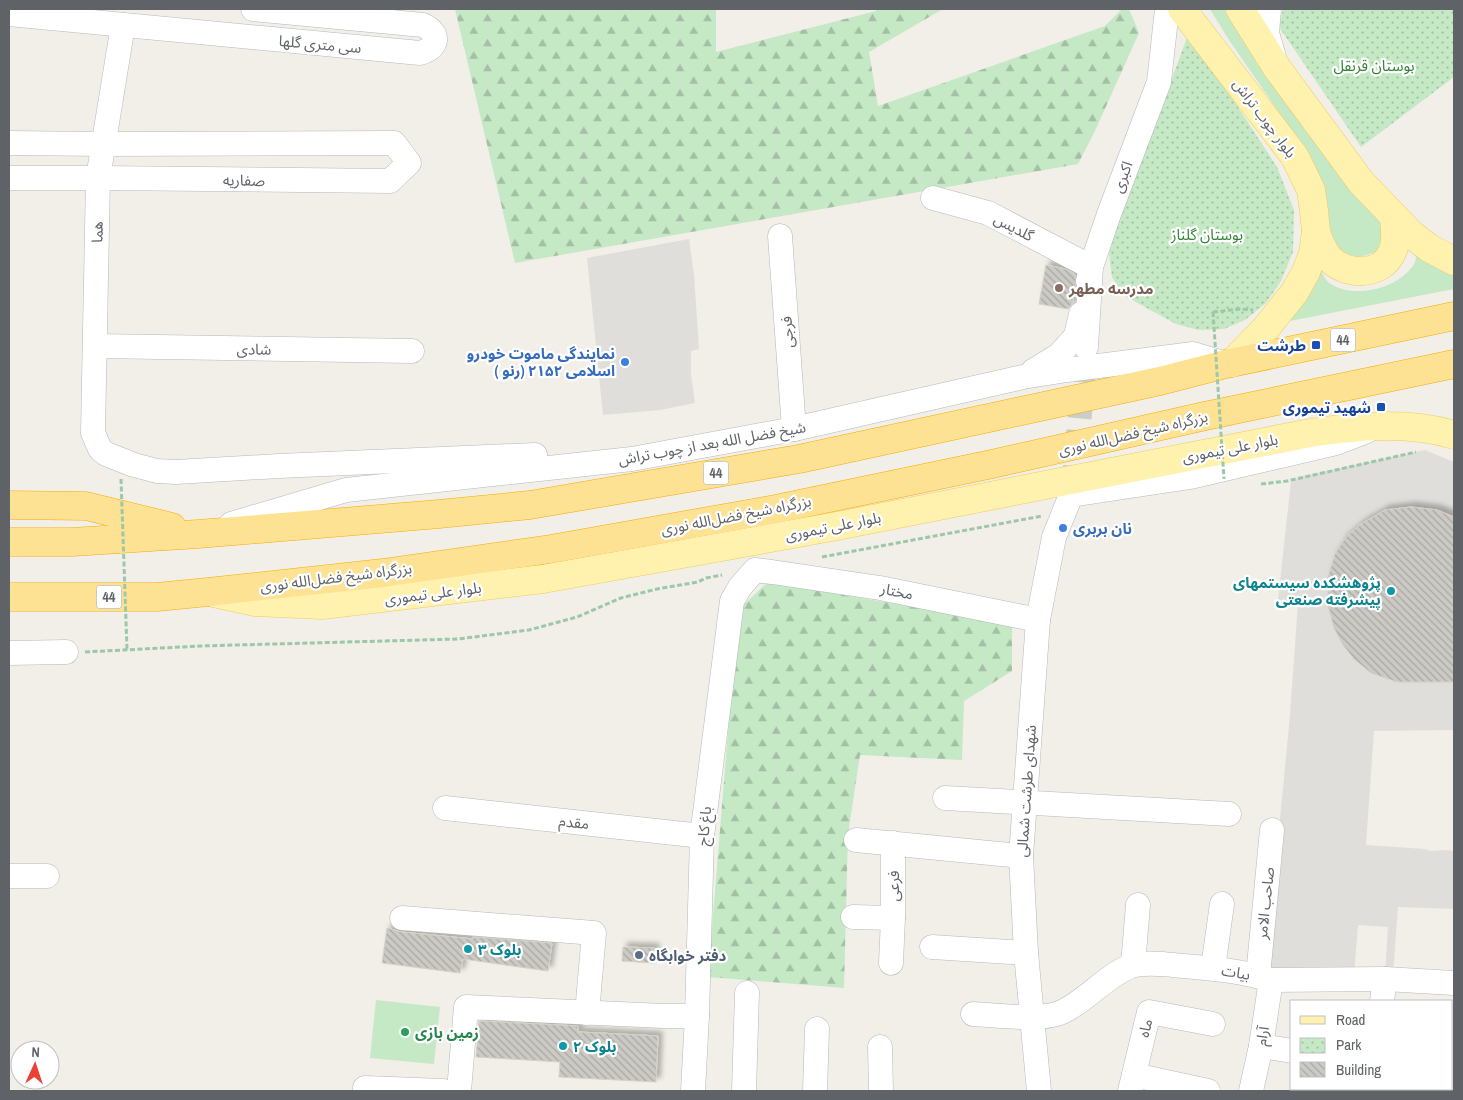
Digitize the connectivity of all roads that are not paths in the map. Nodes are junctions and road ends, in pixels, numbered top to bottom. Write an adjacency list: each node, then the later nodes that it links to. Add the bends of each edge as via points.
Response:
1 (238, 9): 9 (street)
2 (253, 9): 9 (street, سی متری گلها, via 423,25 431,29 435,40 429,50 420,53)
3 (1167, 9): 20 (street, اکبری, via 1158,82)
4 (1182, 9): 17 (main road, بلوار چوب‌ تراش, via 1295,157 1311,190)
5 (1240, 9): 10 (main road)
6 (1269, 9): 10 (street, via 1267,33)
7 (9, 14): 8 (street, سی متری گلها)
8 (123, 25): 9 (street, سی متری گلها); 12 (street, هما)
9 (236, 36)
10 (1277, 68): 16 (main road, via 1360,182)
11 (9, 143): 12 (street)
12 (103, 144): 14 (street, هما); 14 (street, صفاریه, via 394,143 409,163 390,181)
13 (9, 178): 14 (street, صفاریه)
14 (98, 178): 22 (street, هما)
15 (933, 198): 20 (street, گلدیس, via 988,213)
16 (1394, 219): 17 (main road, via 1393,251 1373,269 1350,271 1337,265 1325,251); 19 (main road, via 1429,248)
17 (1316, 232): 25 (main road, بلوار چوب‌ تراش, via 1313,253 1294,292 1266,328)
18 (780, 236): 29 (street, فرجی)
19 (1454, 262)
20 (1091, 267): 23 (street, اکبری); 27 (street, via 1076,336 1059,355)
21 (1454, 316): 25 (highway, 44)
22 (95, 346): 24 (street, شادی); 31 (street, هما, via 93,433 96,441 106,454 157,471 556,454)
23 (1086, 347)
24 (412, 351)
25 (1229, 364): 27 (street, شیخ فضل الله بعد از چوب تراش, via 1193,354); 33 (highway, 44, via 799,459 530,505)
26 (1454, 364): 36 (highway, بزرگراه شیخ فضل‌الله نوری / 44, via 776,509 551,549 383,573)
27 (1022, 377): 29 (street, شیخ فضل الله بعد از چوب تراش)
28 (1376, 427): 30 (main road, بلوار علی تیموری, via 1415,427); 36 (main road, بلوار علی تیموری, via 1310,433 543,579 322,605 255,602); 40 (street, شهدای طرشت شمالی, via 1336,444 1190,477 1072,493 1054,537)
29 (794, 429): 31 (street, شیخ فضل الله بعد از چوب تراش)
30 (1454, 436)
31 (632, 459): 33 (street, شیخ فضل الله بعد از چوب تراش, via 346,490)
32 (9, 505): 33 (highway, via 86,506)
33 (198, 534): 34 (highway, 44, via 72,542)
34 (9, 542)
35 (755, 570): 40 (street, مختار, via 880,588); 48 (street, باغ کاج, via 732,602)
36 (208, 592): 38 (highway, بزرگراه شیخ فضل‌الله نوری / 44)
37 (9, 597): 38 (highway, بزرگراه شیخ فضل‌الله نوری / 44)
38 (157, 597): 39 (highway)
39 (9, 616)
40 (1038, 620): 44 (street, شهدای طرشت شمالی)
41 (66, 652): 42 (street)
42 (9, 653)
43 (945, 798): 44 (street)
44 (1024, 803): 46 (street); 51 (street, شهدای طرشت شمالی)
45 (445, 808): 48 (street, مقدم)
46 (1229, 814)
47 (1272, 830): 64 (street, صاحب الامر)
48 (702, 836): 70 (street, باغ کاج)
49 (856, 840): 50 (street)
50 (893, 843): 51 (street); 58 (street, فرعی)
51 (1021, 856): 60 (street, شهدای طرشت شمالی)
52 (9, 876): 53 (street)
53 (47, 876)
54 (1222, 904): 63 (street)
55 (1138, 905): 62 (street)
56 (853, 917): 58 (street, فرعی)
57 (402, 918): 68 (street, via 594,933)
58 (893, 918): 61 (street)
59 (932, 947): 60 (street)
60 (1026, 953): 71 (street, شهدای طرشت شمالی)
61 (891, 963)
62 (1133, 966): 63 (street, بیات, via 1156,964); 71 (street, بیات, via 1122,970 1064,1012)
63 (1213, 968): 64 (street, بیات)
64 (1264, 978): 66 (street, بیات); 74 (street, آرام)
65 (1454, 983): 66 (street, بیات)
66 (1383, 990)
67 (747, 993): 82 (street)
68 (587, 1013): 70 (street); 80 (street, via 466,1006)
69 (973, 1014): 71 (street, بیات)
70 (697, 1016): 81 (street, باغ کاج)
71 (1032, 1017): 85 (street, شهدای طرشت شمالی)
72 (1213, 1024): 77 (street, ماه, via 1149,1012)
73 (817, 1029): 83 (street)
74 (1261, 1046): 76 (street); 87 (street, آرام)
75 (880, 1047): 84 (street)
76 (1290, 1051)
77 (1132, 1083): 86 (street)
78 (365, 1088): 79 (street)
79 (443, 1091)
80 (459, 1091)
81 (693, 1091)
82 (744, 1091)
83 (815, 1091)
84 (881, 1091)
85 (1039, 1091)
86 (1208, 1091)
87 (1251, 1091)

